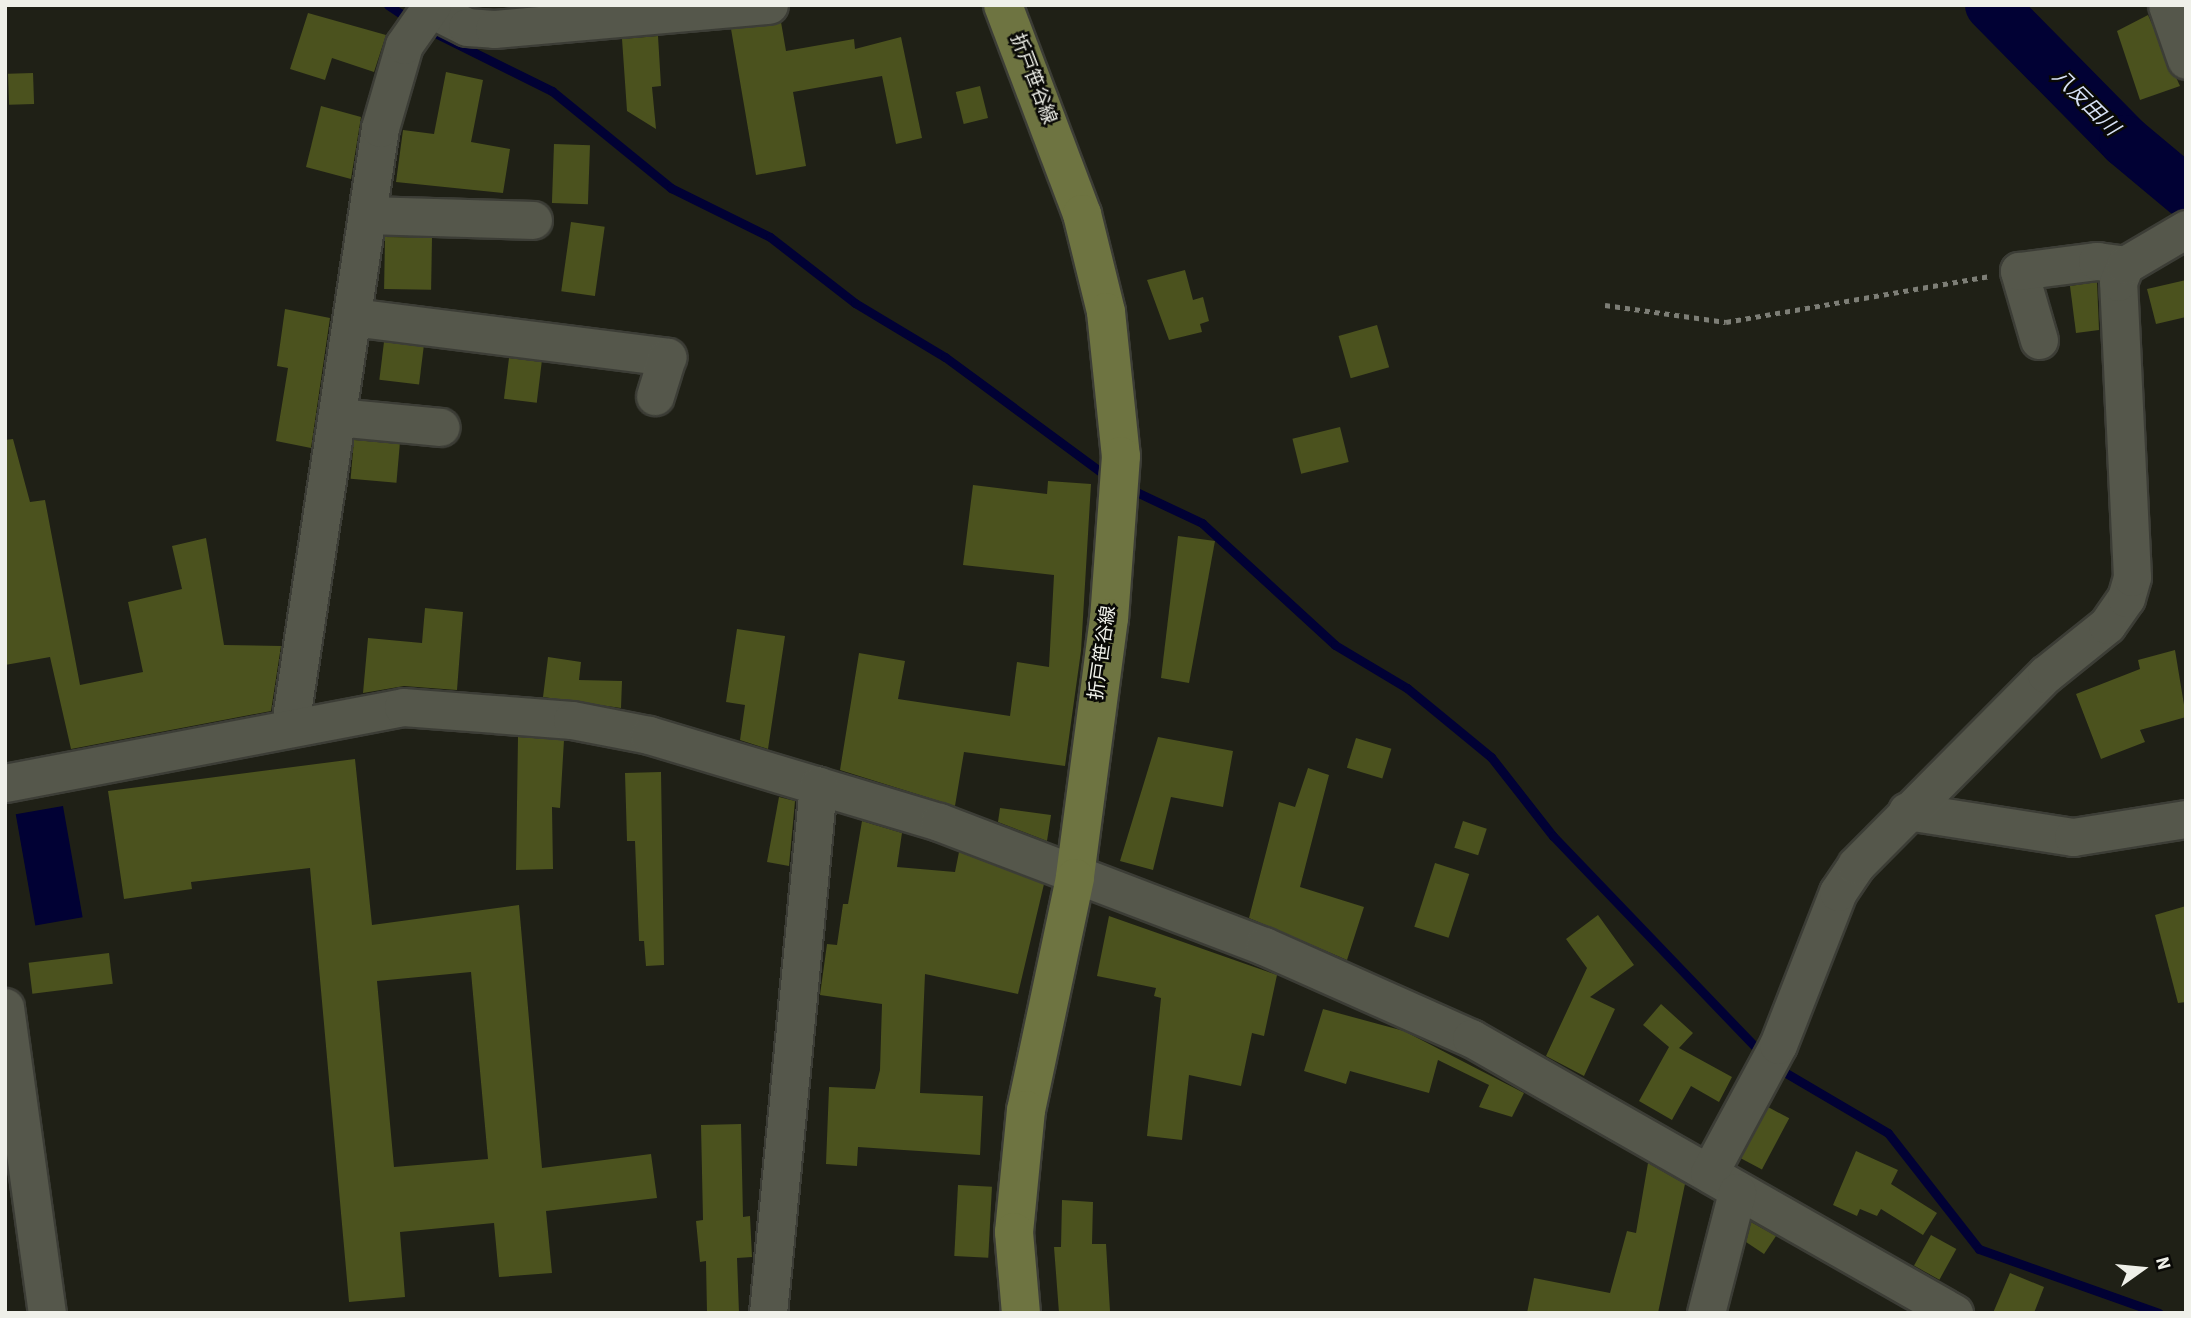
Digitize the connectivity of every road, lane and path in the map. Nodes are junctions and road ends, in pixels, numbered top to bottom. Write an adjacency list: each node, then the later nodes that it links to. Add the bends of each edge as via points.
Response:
1 (769, 5): 4 (street, via 494,29 467,27)
2 (1003, 5): 22 (main road, 折戸笹谷線, via 1082,214 1105,313 1117,402 1121,457 1109,618)
3 (2167, 5): 5 (street)
4 (432, 7): 6 (street, via 404,45 380,128)
5 (2186, 60)
6 (368, 215): 7 (street); 12 (street)
7 (533, 220)
8 (2186, 229): 9 (street)
9 (2126, 265): 10 (street, via 2097,261); 20 (street, via 2118,282 2132,577 2126,598 2107,625 2046,674)
10 (2019, 271): 11 (path, via 1726,322); 13 (street)
11 (1605, 305)
12 (352, 317): 14 (street, via 667,357); 15 (street)
13 (2039, 340)
14 (655, 396)
15 (337, 417): 16 (street); 17 (street)
16 (441, 427)
17 (290, 724): 18 (street); 19 (street, via 403,707 572,720)
18 (5, 783)
19 (818, 785): 22 (street, via 939,822); 26 (street)
20 (1907, 811): 21 (street, via 2073,837); 24 (street, via 1838,892)
21 (2186, 819)
22 (1075, 878): 24 (street, via 1264,946 1471,1038); 27 (main road, 折戸笹谷線, via 1026,1110 1014,1232)
23 (5, 1007): 25 (street)
24 (1723, 1183): 28 (street); 29 (street)
25 (47, 1313)
26 (768, 1313)
27 (1021, 1313)
28 (1706, 1313)
29 (1954, 1313)

